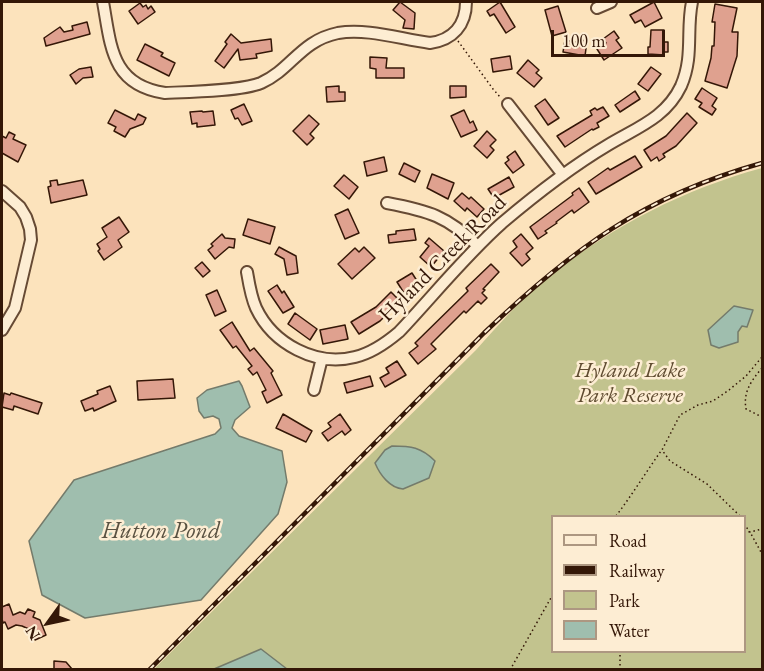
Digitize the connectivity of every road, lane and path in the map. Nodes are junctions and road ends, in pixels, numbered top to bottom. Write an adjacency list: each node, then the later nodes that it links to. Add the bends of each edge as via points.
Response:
1 (104, 2): 6 (street, via 118,67 138,85 165,93 251,86 277,73 306,46 338,33 429,43)
2 (466, 2): 6 (street, via 463,20)
3 (610, 2): 5 (street)
4 (692, 2): 8 (street, Hyland Creek Road, via 688,63 681,87 672,100 648,123 598,150)
5 (597, 8)
6 (452, 36): 7 (path)
7 (507, 104): 8 (street)
8 (563, 175): 11 (street, Hyland Creek Road)
9 (2, 191): 13 (street, via 26,217 31,240 15,308)
10 (387, 204): 11 (street, via 441,217)
11 (478, 246): 15 (street, Hyland Creek Road, via 386,343 355,358)
12 (247, 272): 15 (street, Hyland Creek Road, via 255,307 275,335 304,354)
13 (2, 330)
14 (762, 357): 19 (path, via 729,390 680,415)
15 (322, 358): 17 (street)
16 (762, 368): 18 (path, via 744,396 746,409)
17 (315, 390)
18 (762, 417)
19 (662, 450): 20 (path); 21 (path, via 670,461 707,484)
20 (617, 515)
21 (739, 515)
22 (746, 527): 25 (path)
23 (762, 530): 25 (path)
24 (746, 531): 25 (path)
25 (750, 532): 26 (path)
26 (762, 554)
27 (551, 598): 30 (path)
28 (620, 653): 31 (path)
29 (762, 666): 32 (path)
30 (510, 669)
31 (620, 669)
32 (761, 669)

